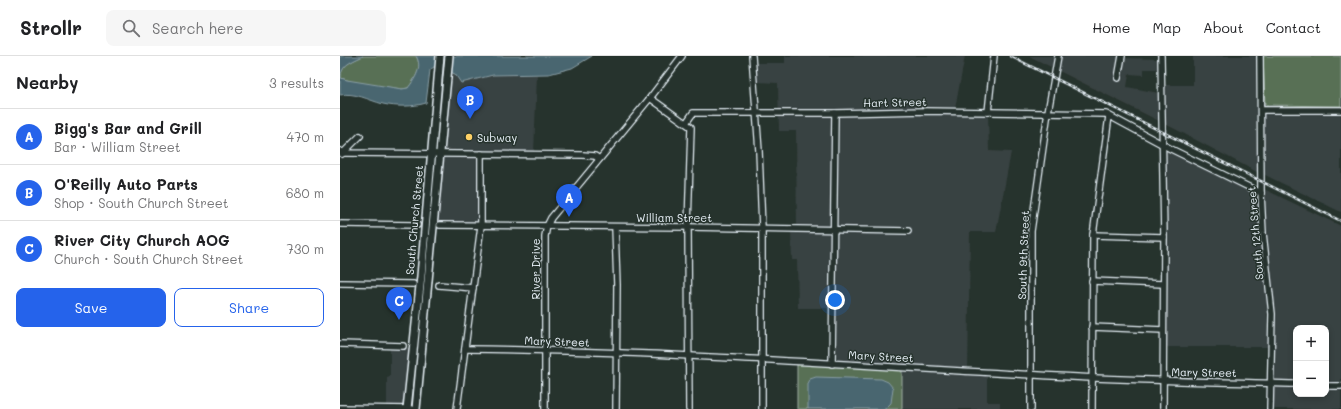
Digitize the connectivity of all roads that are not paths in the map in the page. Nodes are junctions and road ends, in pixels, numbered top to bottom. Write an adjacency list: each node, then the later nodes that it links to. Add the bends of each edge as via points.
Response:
1 (440, 56): 23 (main road, South Church Street)
2 (449, 56): 24 (main road, South Church Street)
3 (682, 56): 11 (street, River Drive)
4 (752, 56): 14 (street)
5 (994, 56): 15 (street)
6 (1058, 56): 16 (street, South 9th Street)
7 (1122, 56): 10 (street)
8 (1161, 56): 21 (street)
9 (1260, 56): 12 (street, South 12th Street)
10 (1118, 78)
11 (650, 98): 19 (street); 26 (street, River Drive)
12 (1261, 110): 13 (street); 27 (street, South 12th Street)
13 (1341, 110)
14 (756, 112): 17 (street, Hart Street); 19 (street, Hart Street, via 693,113); 35 (street)
15 (988, 112): 16 (street, Hart Street); 17 (street, Hart Street)
16 (1048, 112): 18 (street, Hart Street); 56 (street, South 9th Street, via 1031,231)
17 (835, 113): 36 (street)
18 (1109, 116): 21 (street, Hart Street); 38 (street)
19 (686, 123): 34 (street, via 691,127)
20 (360, 136): 22 (street)
21 (1161, 142): 27 (street, Hart Street); 39 (street)
22 (341, 153): 23 (street)
23 (431, 154): 24 (street); 64 (main road, South Church Street)
24 (439, 154): 25 (street); 66 (main road, South Church Street)
25 (481, 154): 26 (street, via 583,155); 31 (street)
26 (599, 159): 32 (street, River Drive)
27 (1261, 193): 59 (street, South 12th Street, via 1272,314)
28 (340, 224): 29 (street)
29 (417, 225)
30 (440, 225): 31 (street, William Street)
31 (481, 226): 32 (street, William Street); 45 (street)
32 (547, 226): 33 (street, William Street); 51 (street, River Drive)
33 (615, 227): 34 (street, William Street); 52 (street)
34 (688, 227): 35 (street, William Street); 53 (street)
35 (762, 228): 36 (street, William Street); 54 (street)
36 (834, 229): 37 (street, William Street); 55 (street)
37 (908, 230)
38 (1092, 235): 39 (street); 40 (street)
39 (1164, 237): 43 (street)
40 (1092, 281): 43 (street); 46 (street)
41 (340, 283): 42 (street)
42 (413, 284)
43 (1163, 284): 47 (street)
44 (439, 285): 45 (street)
45 (473, 288): 50 (street)
46 (1092, 327): 47 (street); 57 (street)
47 (1163, 330): 58 (street)
48 (340, 344): 49 (street)
49 (403, 346)
50 (465, 349): 51 (street, Mary Street); 67 (street)
51 (546, 351): 52 (street, Mary Street); 68 (street, River Drive)
52 (616, 353): 53 (street, Mary Street); 69 (street)
53 (688, 356): 54 (street, Mary Street); 70 (street)
54 (762, 360): 55 (street, Mary Street); 71 (street)
55 (832, 364): 56 (street, Mary Street)
56 (1031, 374): 57 (street, Mary Street); 72 (street, South 9th Street)
57 (1092, 378): 58 (street, Mary Street); 73 (street)
58 (1163, 381): 59 (street, Mary Street); 74 (street)
59 (1270, 384): 60 (street, Mary Street); 75 (street, South 12th Street)
60 (1293, 384)
61 (1329, 386): 62 (street)
62 (1341, 386)
63 (340, 408): 64 (street)
64 (407, 409): 65 (street)
65 (412, 409)
66 (416, 409)
67 (457, 409)
68 (545, 409)
69 (616, 409)
70 (688, 409)
71 (762, 409)
72 (1031, 409)
73 (1092, 409)
74 (1162, 409)
75 (1270, 409)

